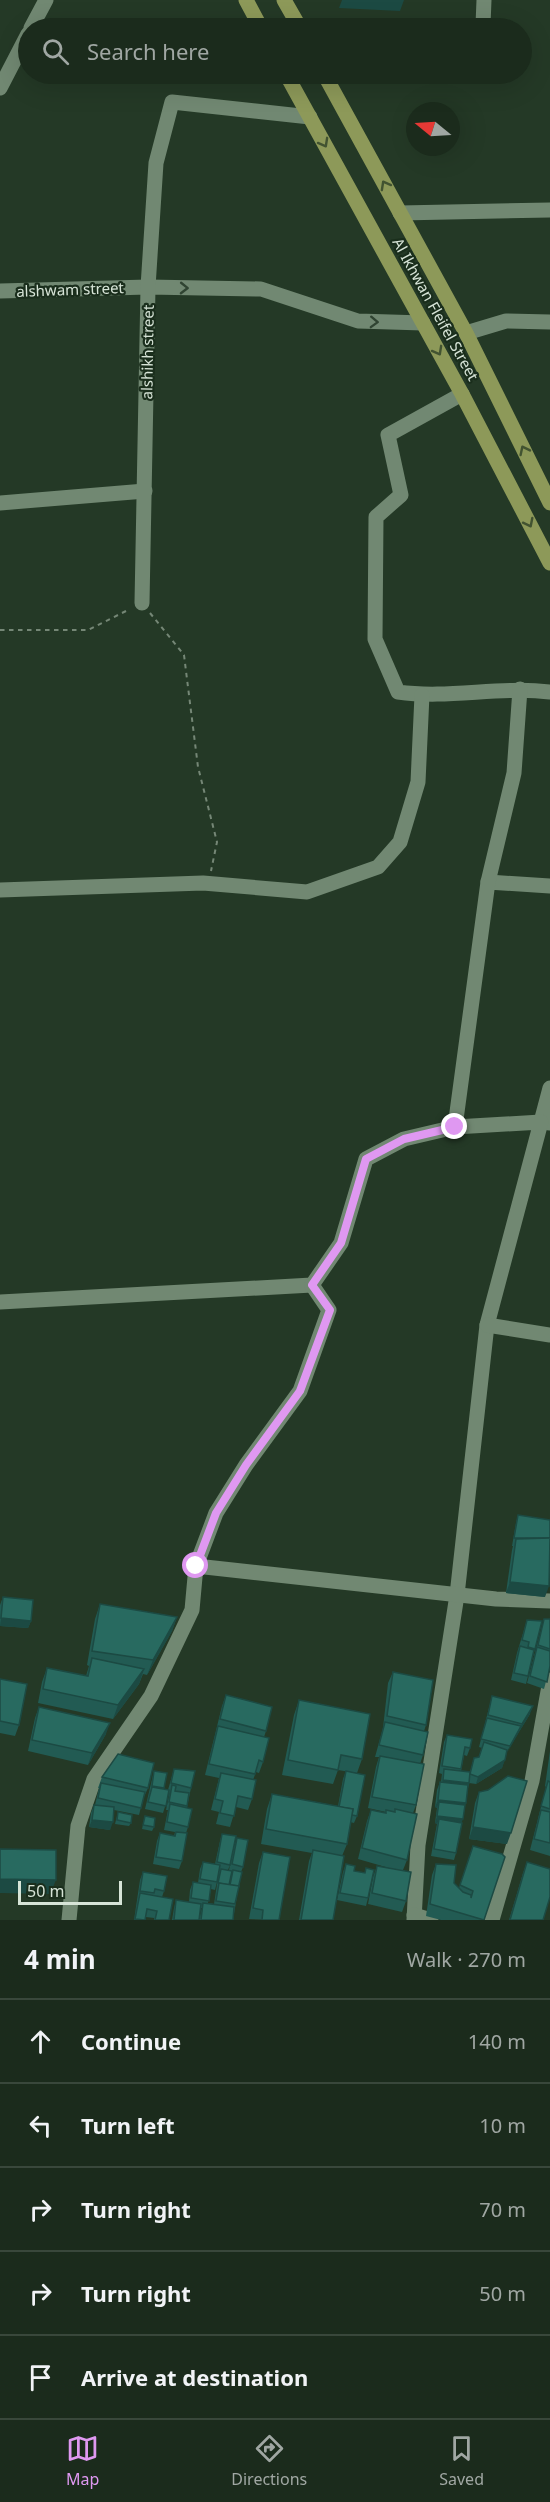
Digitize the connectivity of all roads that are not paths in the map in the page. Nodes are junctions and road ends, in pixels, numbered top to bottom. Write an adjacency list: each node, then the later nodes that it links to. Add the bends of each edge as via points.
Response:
1 (46, 0): 5 (street)
2 (246, 0): 6 (main road)
3 (284, 0): 7 (main road)
4 (484, 0): 8 (street)
5 (36, 18)
6 (256, 18)
7 (294, 18)
8 (483, 18)
9 (18, 53): 10 (street)
10 (1, 84)
11 (292, 84): 13 (main road, Al Ikhwan Fleifel Street)
12 (329, 84): 15 (main road, Al Ikhwan Fleifel Street, one-way to 12)
13 (310, 117): 16 (street, alshikh street, via 172,102 156,163); 19 (main road, Al Ikhwan Fleifel Street, one-way to 19)
14 (550, 210): 15 (street)
15 (400, 213): 20 (main road, Al Ikhwan Fleifel Street)
16 (148, 287): 17 (street, alshwam street); 19 (street, alshwam street, one-way to 19, via 261,289 358,321); 22 (street, alshikh street)
17 (0, 291)
18 (550, 322): 20 (street, via 506,321)
19 (423, 323): 21 (main road, Al Ikhwan Fleifel Street, one-way to 21)
20 (466, 333): 24 (main road, Al Ikhwan Fleifel Street, one-way to 20)
21 (462, 394): 25 (main road, Al Ikhwan Fleifel Street, one-way to 25); 29 (street, via 388,435 401,495 376,517 375,639 398,692)
22 (145, 491): 23 (street); 26 (street, alshikh street)
23 (0, 503)
24 (550, 503)
25 (550, 563)
26 (142, 603)
27 (520, 688): 28 (street); 29 (street); 30 (street, via 514,773)
28 (550, 692)
29 (422, 695): 32 (street, via 418,782 400,842 378,867 307,892 208,884)
30 (488, 882): 31 (street); 35 (street)
31 (550, 886)
32 (0, 890)
33 (550, 1089): 34 (street)
34 (545, 1123): 35 (street); 38 (street)
35 (455, 1127): 36 (street, via 404,1139 366,1159 341,1243)
36 (312, 1285): 37 (street); 40 (street, via 330,1310 300,1391 216,1513)
37 (0, 1302)
38 (487, 1325): 39 (street); 41 (street)
39 (550, 1335)
40 (196, 1566): 41 (street); 45 (street, via 192,1610 151,1696 104,1762 82,1810)
41 (457, 1595): 42 (street); 44 (street, via 420,1835)
42 (550, 1601)
43 (550, 1680): 47 (street, via 532,1781)
44 (414, 1917): 46 (street)
45 (69, 1920)
46 (430, 1920)
47 (492, 1920)

